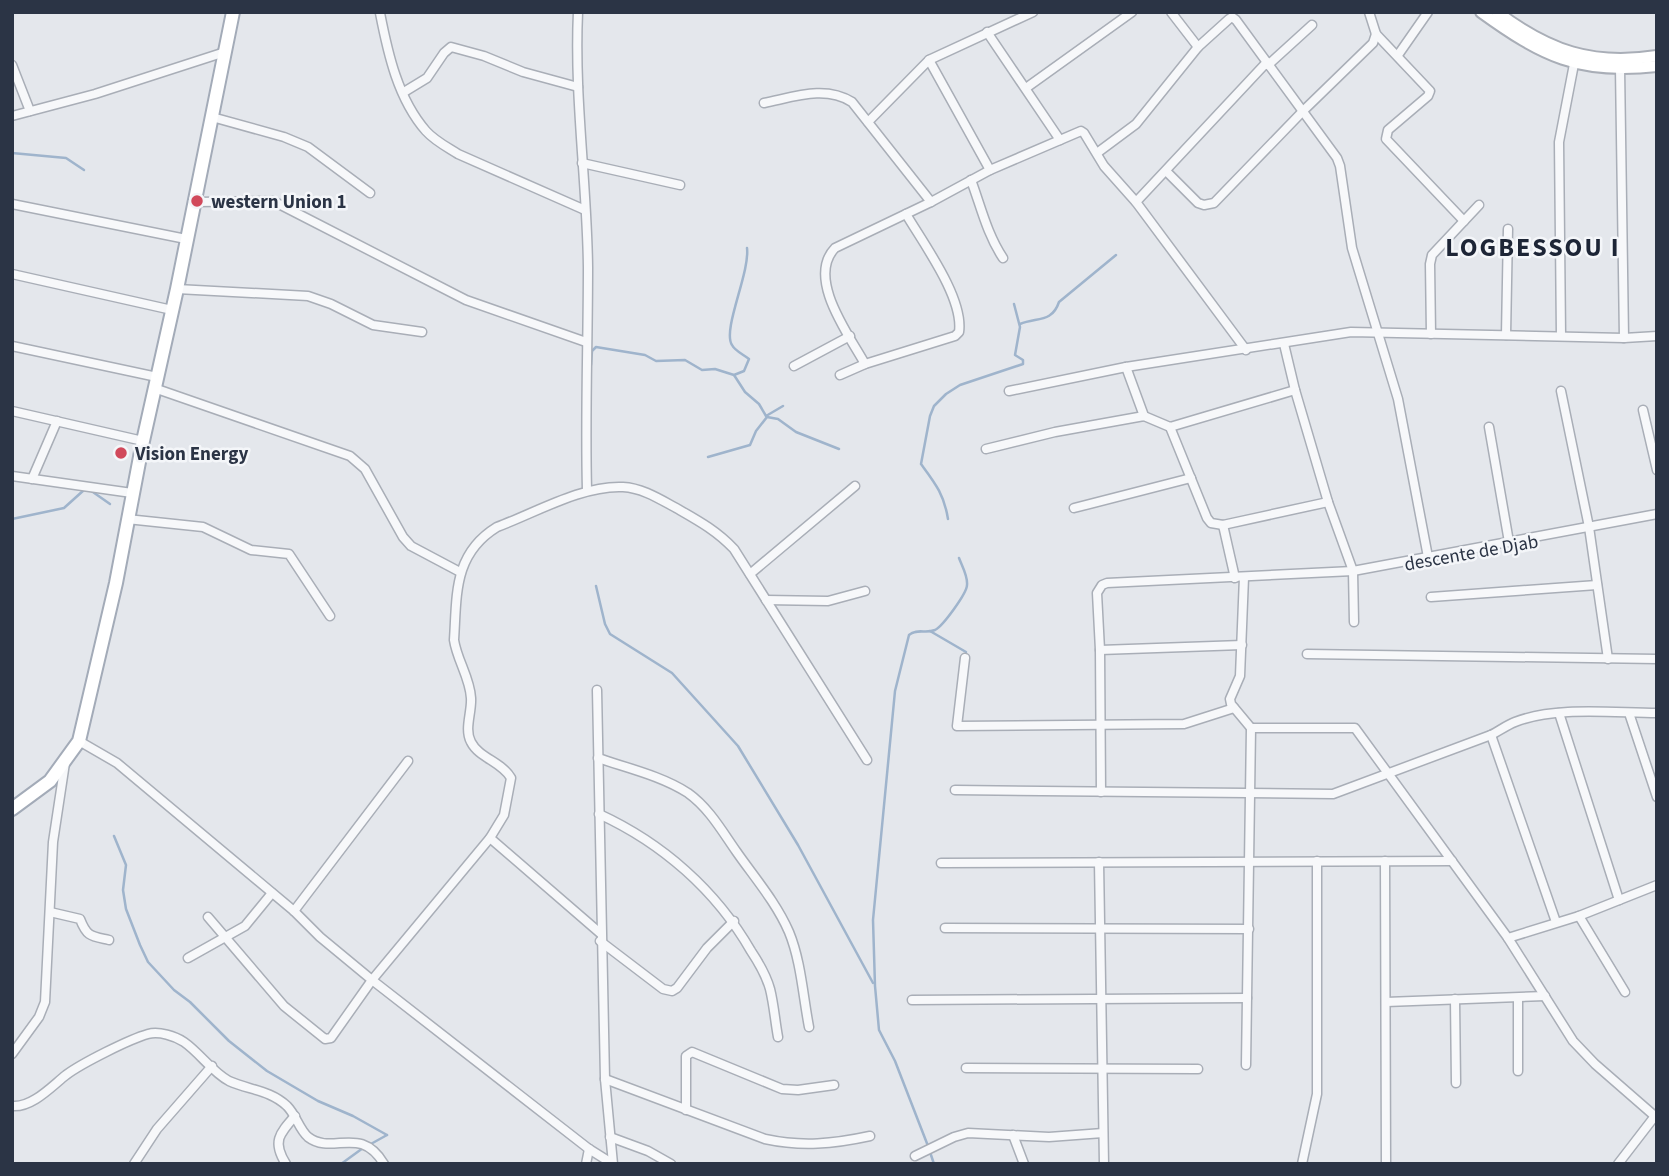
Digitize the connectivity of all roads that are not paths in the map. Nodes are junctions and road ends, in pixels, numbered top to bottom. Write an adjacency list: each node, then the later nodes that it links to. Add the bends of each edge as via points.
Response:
1 (233, 12): 17 (main road)
2 (578, 12): 26 (street)
3 (1033, 12): 14 (street)
4 (1132, 12): 27 (street)
5 (1171, 12): 16 (street)
6 (1369, 12): 15 (street)
7 (1428, 12): 18 (street)
8 (1481, 12): 22 (main road, via 1538,51)
9 (1497, 12): 12 (main road)
10 (380, 13): 28 (street, via 388,53)
11 (1235, 15): 16 (street); 21 (street)
12 (1512, 17): 19 (main road, via 1545,43 1577,55)
13 (1311, 25): 21 (street)
14 (988, 32): 20 (street); 27 (street)
15 (1376, 34): 18 (street); 30 (street, via 1373,43)
16 (1198, 47): 36 (street, via 1136,124)
17 (225, 52): 31 (street); 33 (main road)
18 (1398, 55): 50 (street, via 1430,91 1388,130 1386,139)
19 (1657, 56)
20 (929, 60): 34 (street); 38 (street)
21 (1268, 64): 30 (street); 39 (street)
22 (1574, 64): 25 (main road); 63 (street, via 1559,142)
23 (12, 65): 31 (street)
24 (1657, 65): 25 (main road)
25 (1620, 68): 64 (street)
26 (579, 87): 28 (street, via 451,47 427,78); 37 (street)
27 (1026, 88): 35 (street)
28 (404, 92): 48 (street, via 426,131 440,143)
29 (764, 103): 34 (street, via 812,93 841,95)
30 (1304, 110): 39 (street, via 1214,203 1198,203); 58 (street, via 1340,166 1352,248)
31 (30, 111): 32 (street)
32 (12, 116)
33 (212, 117): 42 (street, via 308,148); 43 (main road)
34 (868, 122): 44 (street)
35 (1060, 139): 36 (street, via 1081,131); 38 (street)
36 (1097, 153): 45 (street)
37 (582, 163): 41 (street); 48 (street)
38 (990, 170): 40 (street)
39 (1166, 171): 45 (street)
40 (971, 180): 44 (street); 53 (street, via 987,231)
41 (680, 185)
42 (370, 193)
43 (195, 202): 52 (main road); 65 (street, via 273,201 466,300)
44 (931, 202): 49 (street)
45 (1136, 202): 68 (street)
46 (12, 204): 52 (street)
47 (1479, 205): 50 (street)
48 (585, 210): 65 (street)
49 (906, 214): 61 (street, via 829,254 827,290); 69 (street, via 946,284 957,311 958,332)
50 (1464, 221): 59 (street, via 1432,255)
51 (1508, 229): 60 (street)
52 (186, 239): 55 (main road)
53 (1003, 258)
54 (12, 274): 56 (street)
55 (177, 289): 56 (main road); 57 (street, via 307,296 373,325)
56 (172, 310): 73 (main road)
57 (422, 332)
58 (1379, 333): 59 (street); 66 (street, via 1351,332); 99 (street, via 1398,399)
59 (1431, 334): 60 (street)
60 (1506, 335): 63 (street)
61 (850, 336): 69 (street); 70 (street)
62 (1657, 336): 64 (street)
63 (1561, 337): 64 (street)
64 (1624, 338)
65 (586, 342): 90 (street)
66 (1284, 344): 68 (street); 74 (street)
67 (12, 346): 73 (street)
68 (1246, 350): 71 (street)
69 (865, 364): 72 (street)
70 (794, 366)
71 (1126, 367): 75 (street); 79 (street)
72 (841, 375)
73 (155, 382): 83 (main road); 101 (street, via 350,456 365,469 411,546)
74 (1295, 390): 81 (street); 92 (street)
75 (1009, 391)
76 (1561, 391): 97 (street)
77 (1643, 410): 85 (street)
78 (12, 411): 80 (street)
79 (1144, 416): 81 (street); 84 (street)
80 (57, 421): 83 (street); 88 (street)
81 (1170, 427): 87 (street)
82 (1489, 427): 98 (street)
83 (143, 441): 91 (main road)
84 (986, 449)
85 (1657, 470)
86 (12, 476): 88 (street)
87 (1191, 478): 93 (street); 96 (street, via 1207,518)
88 (32, 479): 91 (street)
89 (855, 486): 102 (street)
90 (587, 490): 101 (street, via 485,534); 102 (street, via 623,487 658,498 723,537)
91 (132, 492): 95 (main road)
92 (1328, 502): 96 (street); 100 (street)
93 (1074, 508)
94 (1657, 514): 97 (street)
95 (127, 519): 108 (street, via 203,527 251,550 289,554); 124 (main road)
96 (1223, 525): 103 (street)
97 (1589, 529): 98 (street); 100 (street, descente de Djab); 104 (street)
98 (1509, 542): 99 (street)
99 (1428, 557): 100 (street)
100 (1353, 571): 103 (street); 109 (street)
101 (460, 572): 137 (street, via 454,640 470,688 470,741 511,778 504,815)
102 (750, 574): 107 (street)
103 (1240, 578): 110 (street); 111 (street, via 1102,585 1097,593)
104 (1597, 585): 106 (street); 114 (street)
105 (865, 591): 107 (street, via 828,601)
106 (1431, 597)
107 (766, 600): 127 (street)
108 (330, 615)
109 (1354, 622)
110 (1242, 645): 111 (street); 117 (street, via 1239,682 1230,699)
111 (1100, 650): 121 (street)
112 (1307, 654): 114 (street)
113 (965, 658): 121 (street, via 957,726)
114 (1608, 659): 115 (street)
115 (1657, 659)
116 (597, 690): 125 (street)
117 (1234, 708): 121 (street, via 1184,724); 122 (street)
118 (1559, 713): 119 (street); 123 (street, via 1514,722); 146 (street)
119 (1629, 713): 120 (street); 130 (street)
120 (1657, 713)
121 (1101, 725): 132 (street)
122 (1251, 728): 129 (street, via 1355,728); 133 (street)
123 (1491, 735): 129 (street); 152 (street)
124 (79, 741): 126 (main road); 145 (street, via 117,763)
125 (598, 758): 136 (street); 170 (street, via 688,793 716,822 789,934)
126 (65, 760): 135 (main road, via 50,781); 148 (street, via 53,842)
127 (867, 760)
128 (408, 761): 147 (street)
129 (1387, 773): 133 (street, via 1333,794); 140 (street)
130 (1654, 781): 134 (street)
131 (955, 790): 132 (street)
132 (1101, 792): 133 (street)
133 (1251, 793): 142 (street)
134 (1657, 797)
135 (12, 809)
136 (598, 814): 151 (street, via 650,841); 157 (street)
137 (491, 838): 157 (street); 161 (street)
138 (1317, 861): 139 (street); 142 (street); 202 (street, via 1317,1094)
139 (1385, 861): 140 (street); 169 (street)
140 (1452, 861): 158 (street)
141 (1099, 862): 142 (street); 143 (street); 154 (street)
142 (1250, 862): 155 (street)
143 (941, 863)
144 (1657, 885): 146 (street)
145 (272, 893): 147 (street); 156 (street, via 245,926)
146 (1619, 900): 149 (street)
147 (294, 911): 161 (street)
148 (50, 912): 159 (street, via 80,919 88,934); 172 (street, via 45,1002 40,1017)
149 (1579, 916): 152 (street); 162 (street)
150 (208, 917): 156 (street)
151 (734, 921): 157 (street, via 672,991 663,989); 171 (street, via 763,971)
152 (1556, 922): 158 (street)
153 (945, 929): 154 (street)
154 (1100, 929): 155 (street); 164 (street)
155 (1248, 929): 165 (street)
156 (225, 937): 160 (street); 161 (street, via 284,1006 325,1039 331,1038)
157 (600, 937): 181 (street)
158 (1508, 938): 163 (street)
159 (109, 940)
160 (188, 958)
161 (372, 980): 192 (street)
162 (1625, 992)
163 (1545, 996): 166 (street); 187 (street, via 1582,1052)
164 (1101, 998): 165 (street); 168 (street); 178 (street)
165 (1247, 998): 175 (street)
166 (1518, 998): 167 (street); 180 (street)
167 (1455, 999): 169 (street); 182 (street)
168 (912, 1000)
169 (1386, 1002): 203 (street)
170 (809, 1027)
171 (778, 1037)
172 (20, 1043): 173 (street); 174 (street)
173 (12, 1054)
174 (12, 1064)
175 (1246, 1065)
176 (212, 1066): 184 (street, via 177,1038 149,1034 81,1065 33,1100); 186 (street, via 227,1080 273,1096); 194 (street, via 157,1129)
177 (966, 1068): 178 (street)
178 (1102, 1068): 179 (street); 188 (street)
179 (1198, 1069)
180 (1518, 1071)
181 (605, 1079): 185 (street); 191 (street)
182 (1456, 1083)
183 (834, 1085): 185 (street, via 782,1089 692,1052 686,1056)
184 (12, 1106)
185 (686, 1110): 190 (street, via 789,1144 832,1144)
186 (295, 1116): 195 (street, via 279,1139 279,1153); 196 (street, via 310,1138 369,1146)
187 (1656, 1117): 204 (street)
188 (1103, 1133): 189 (street); 201 (street)
189 (1013, 1135): 193 (street, via 968,1133); 200 (street)
190 (870, 1136)
191 (610, 1137): 198 (street); 199 (street)
192 (589, 1149): 197 (street); 198 (street)
193 (915, 1156)
194 (134, 1164)
195 (286, 1164)
196 (384, 1164)
197 (586, 1164)
198 (613, 1164)
199 (671, 1164)
200 (1024, 1164)
201 (1104, 1164)
202 (1302, 1164)
203 (1386, 1164)
204 (1618, 1164)

